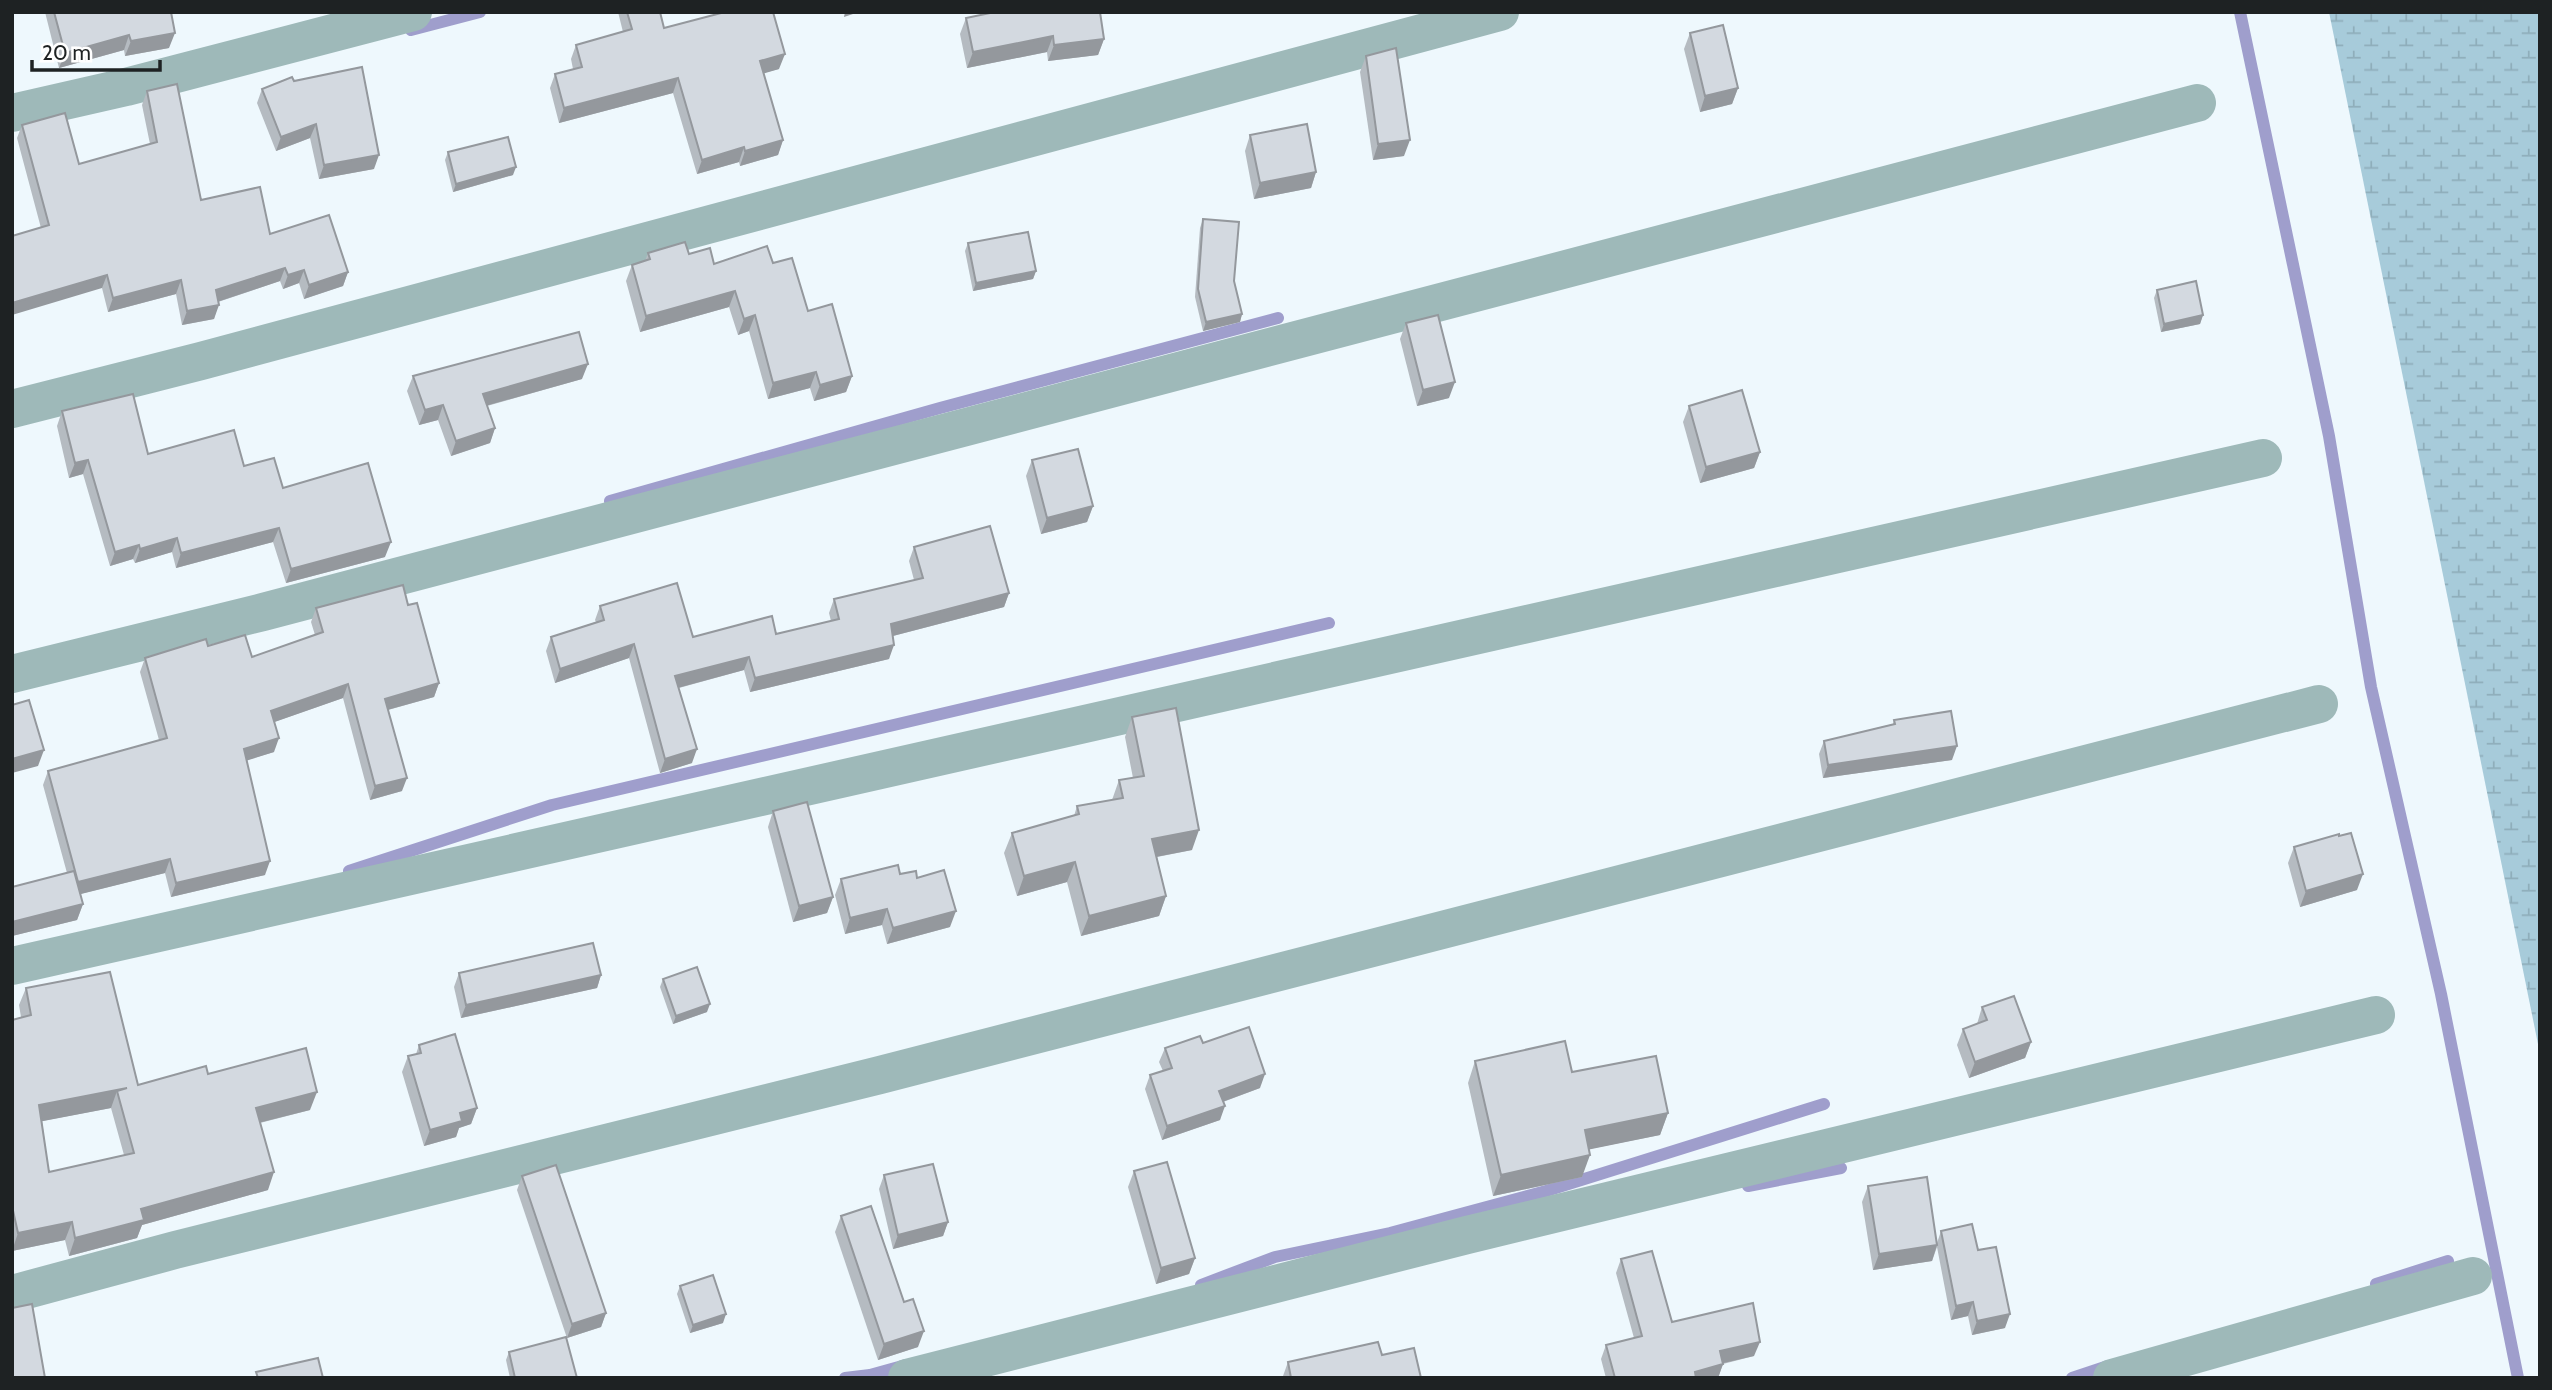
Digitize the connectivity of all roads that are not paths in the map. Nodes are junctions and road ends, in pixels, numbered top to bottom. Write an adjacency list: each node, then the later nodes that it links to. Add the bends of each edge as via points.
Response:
1 (413, 12): 4 (street)
2 (1500, 12): 5 (street)
3 (2197, 103): 7 (street)
4 (12, 114)
5 (12, 408)
6 (2263, 457): 9 (street)
7 (12, 674)
8 (2319, 704): 12 (street)
9 (12, 966)
10 (2376, 1015): 13 (street, via 1467,1235)
11 (2473, 1276): 14 (street)
12 (12, 1294)
13 (907, 1378)
14 (2112, 1378)

